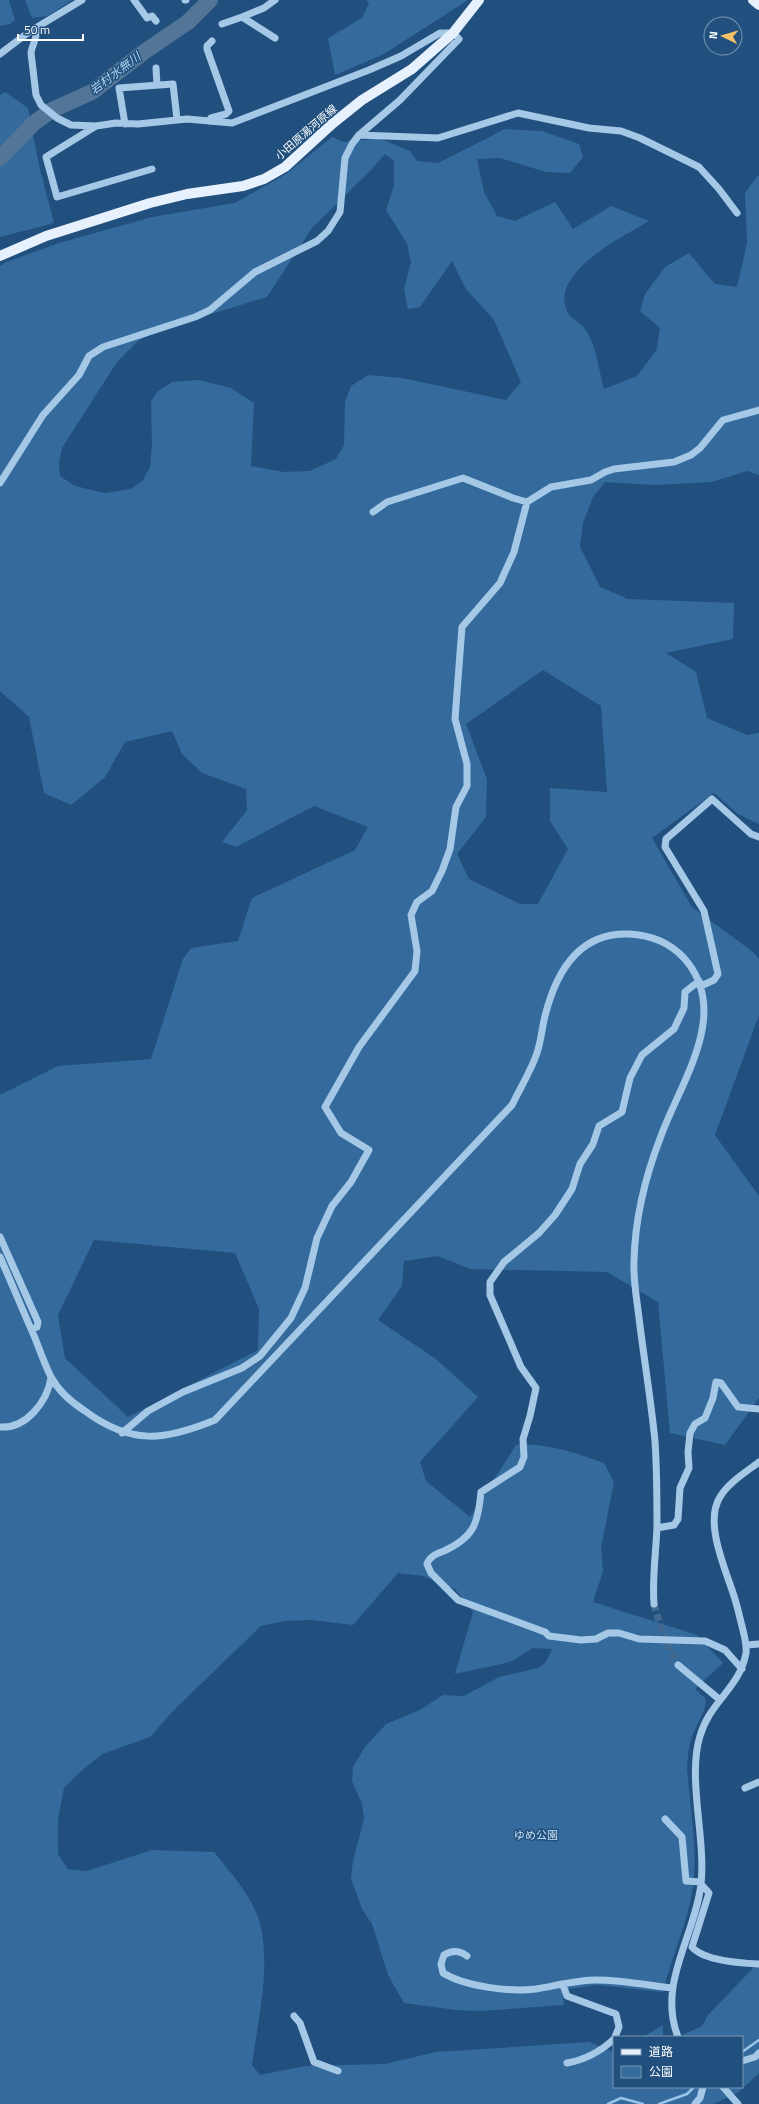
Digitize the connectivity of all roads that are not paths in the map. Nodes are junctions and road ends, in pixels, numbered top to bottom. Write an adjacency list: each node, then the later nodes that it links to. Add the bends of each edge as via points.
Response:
1 (82, 0): 10 (street)
2 (134, 0): 8 (street, via 147,18 152,16)
3 (275, 0): 7 (street, via 264,8)
4 (479, 0): 11 (main road, 小田原湯河原線)
5 (753, 0): 6 (main road)
6 (759, 5)
7 (242, 17): 9 (street); 12 (street)
8 (156, 21)
9 (222, 24)
10 (36, 29): 14 (street); 20 (street, via 37,35 31,53 36,95 41,105 57,118 71,124)
11 (453, 33): 18 (street, via 440,33 401,56 376,67 232,123); 21 (street, via 459,40 400,100); 24 (main road, 小田原湯河原線, via 412,69 362,100 285,167 264,179 243,186 188,194 150,203 46,236)
12 (275, 38)
13 (212, 41): 18 (street, via 207,49 229,111 211,118)
14 (0, 54)
15 (156, 68): 16 (street)
16 (157, 85): 17 (street, via 173,84); 19 (street, via 119,88)
17 (177, 119): 18 (street); 19 (street)
18 (208, 122)
19 (125, 124): 20 (street)
20 (96, 126): 22 (street, via 46,157 57,197)
21 (359, 135): 23 (street, via 438,138 518,113 589,128 621,131 699,167); 26 (street, via 346,158 340,212 328,231 317,241 255,272 210,310 103,347 89,356 79,375 43,416)
22 (152, 170)
23 (737, 213)
24 (0, 256)
25 (759, 410): 27 (street, via 723,420 700,448 674,462 614,469 591,480 551,487)
26 (0, 483)
27 (527, 502): 28 (street, via 463,478 387,502); 37 (street, via 514,552 500,583 462,626 455,719 466,764 466,786 456,807 450,849 442,871 432,891 417,902 411,915 417,951 415,971 359,1047 325,1107 341,1133 369,1150 351,1182 332,1206 317,1238 305,1288 291,1318 260,1356 242,1368 183,1392 148,1411)
28 (373, 512)
29 (759, 837): 30 (street, via 751,834 712,799 666,839 665,847 704,911 709,932 718,974 714,980)
30 (700, 984): 37 (street, via 680,954 652,937 621,934 596,940 577,950 558,977 545,1014 537,1052 512,1105 402,1224 216,1420 194,1429 159,1437); 39 (street, via 705,1009 703,1028 690,1070 661,1135 637,1215 634,1264 655,1442); 44 (street, via 684,992 684,1008 674,1029 642,1054 630,1078 622,1112 599,1126 593,1144 580,1164 572,1189 555,1215 539,1233 504,1262 492,1278 490,1295 520,1367 536,1388 523,1439 522,1463 516,1472 481,1492 479,1517 468,1536 455,1546 434,1556 427,1564 431,1573 458,1600 549,1636 581,1640 619,1633 639,1639 705,1641 725,1650)
31 (0, 1237): 33 (street, via 38,1322 37,1327)
32 (0, 1257): 33 (street)
33 (31, 1329): 34 (street)
34 (52, 1378): 36 (street, via 32,1415 20,1424); 37 (street, via 68,1400)
35 (759, 1409): 39 (street, via 738,1407 721,1383 716,1382 705,1418 695,1424 690,1433 689,1468 680,1488 678,1519 674,1525)
36 (0, 1427)
37 (122, 1433)
38 (759, 1462): 42 (street, via 727,1488 719,1498 716,1513 715,1529 720,1558 734,1594)
39 (657, 1528): 40 (street)
40 (654, 1604)
41 (759, 1644): 42 (street)
42 (746, 1645): 44 (street)
43 (678, 1665): 45 (street)
44 (742, 1669): 45 (street, via 734,1684)
45 (719, 1699): 49 (street, via 707,1716 696,1756 702,1846)
46 (759, 1782): 47 (street)
47 (745, 1788)
48 (665, 1819): 49 (street, via 682,1837 686,1880)
49 (701, 1883): 51 (street, via 709,1893 692,1947 697,1953 738,1963); 53 (street, via 697,1905)
50 (467, 1956): 52 (street, via 457,1951 449,1951 444,1955 441,1964 443,1973 471,1983 506,1989 535,1989)
51 (759, 1964)
52 (563, 1984): 53 (street, via 596,1980); 55 (street, via 567,1996 616,2014 619,2027)
53 (672, 1988): 56 (street, via 672,2018)
54 (294, 2016): 61 (street, via 300,2023 314,2062)
55 (616, 2036)
56 (678, 2036)
57 (613, 2040): 60 (street, via 603,2049)
58 (759, 2053): 59 (street)
59 (743, 2061)
60 (567, 2063)
61 (338, 2071)
62 (703, 2088): 65 (street)
63 (724, 2088): 64 (street)
64 (738, 2103)
65 (695, 2104)

